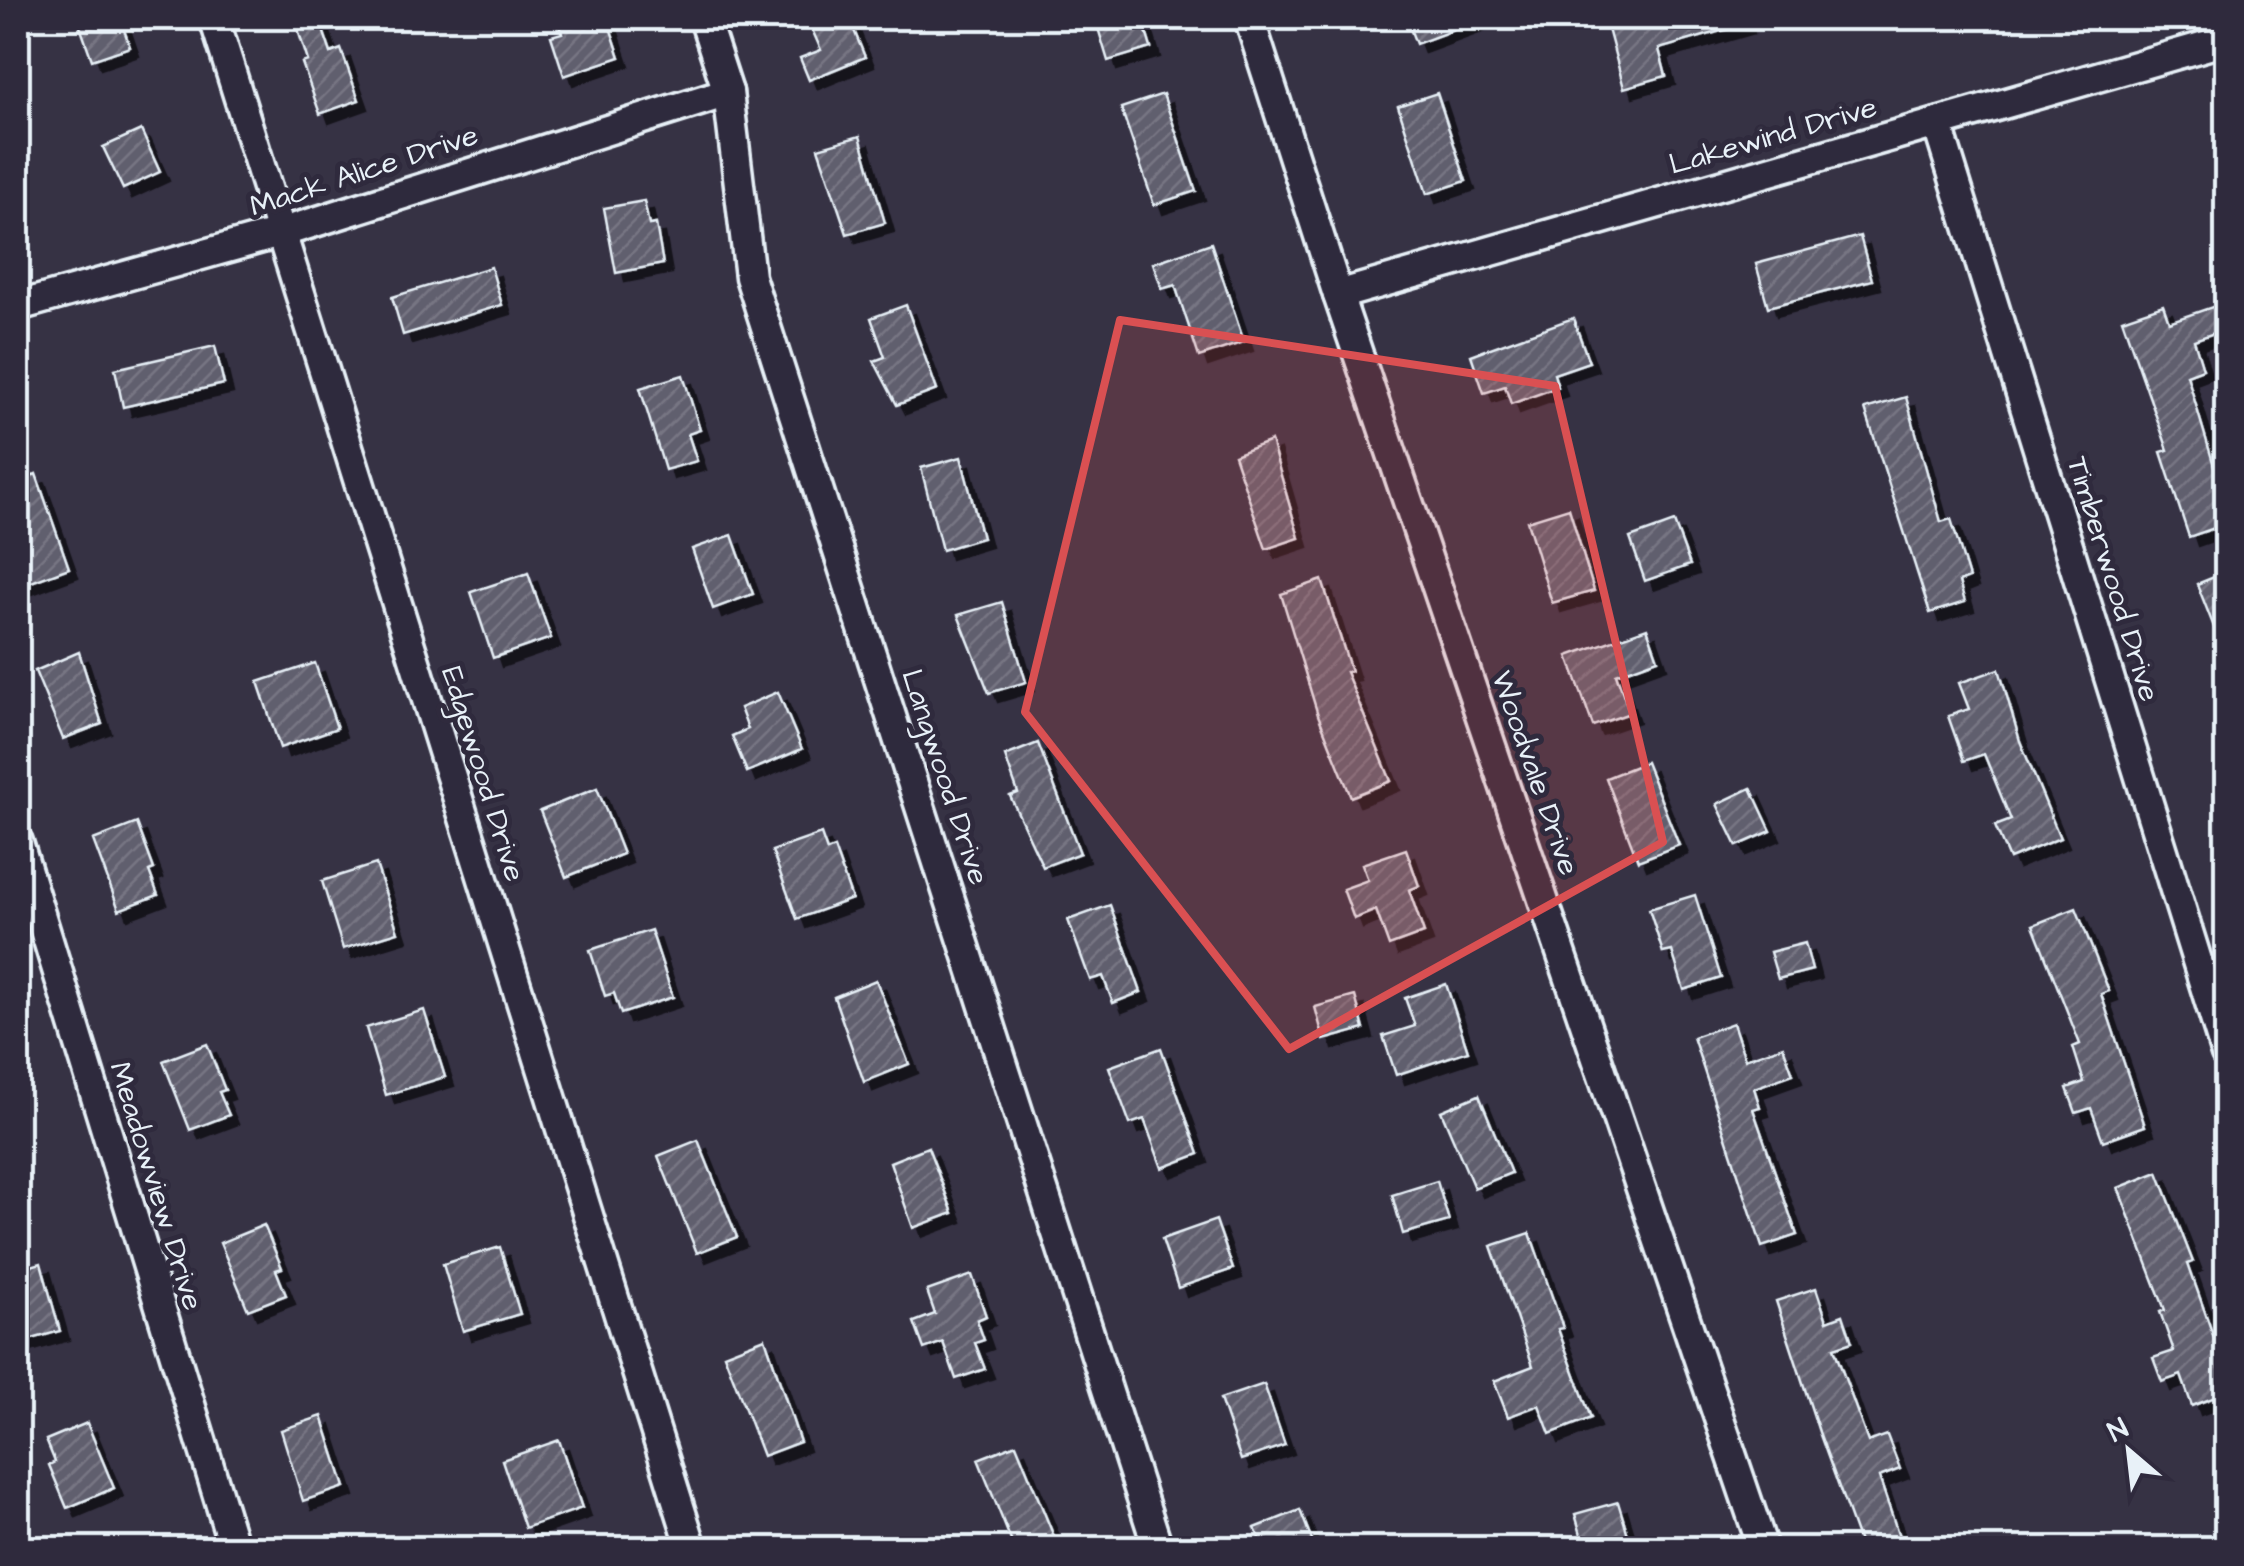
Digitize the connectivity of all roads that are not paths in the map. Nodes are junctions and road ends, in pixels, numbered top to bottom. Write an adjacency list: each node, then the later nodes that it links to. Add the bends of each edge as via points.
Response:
1 (214, 18): 7 (street, Edgewood Drive)
2 (704, 18): 5 (street, Langwood Drive)
3 (1249, 18): 8 (street, Woodvale Drive)
4 (2226, 40): 6 (street, Lakewind Drive)
5 (728, 92): 7 (street, Mack Alice Drive); 14 (street, Langwood Drive, via 750,276)
6 (1937, 123): 8 (street, Lakewind Drive); 11 (street, Timberwood Drive)
7 (280, 233): 9 (street, Mack Alice Drive); 13 (street, Edgewood Drive)
8 (1338, 295): 15 (street, Woodvale Drive)
9 (18, 306)
10 (18, 842): 12 (street, Meadowview Drive)
11 (2226, 1054)
12 (234, 1548)
13 (692, 1548)
14 (1158, 1548)
15 (1763, 1548)

